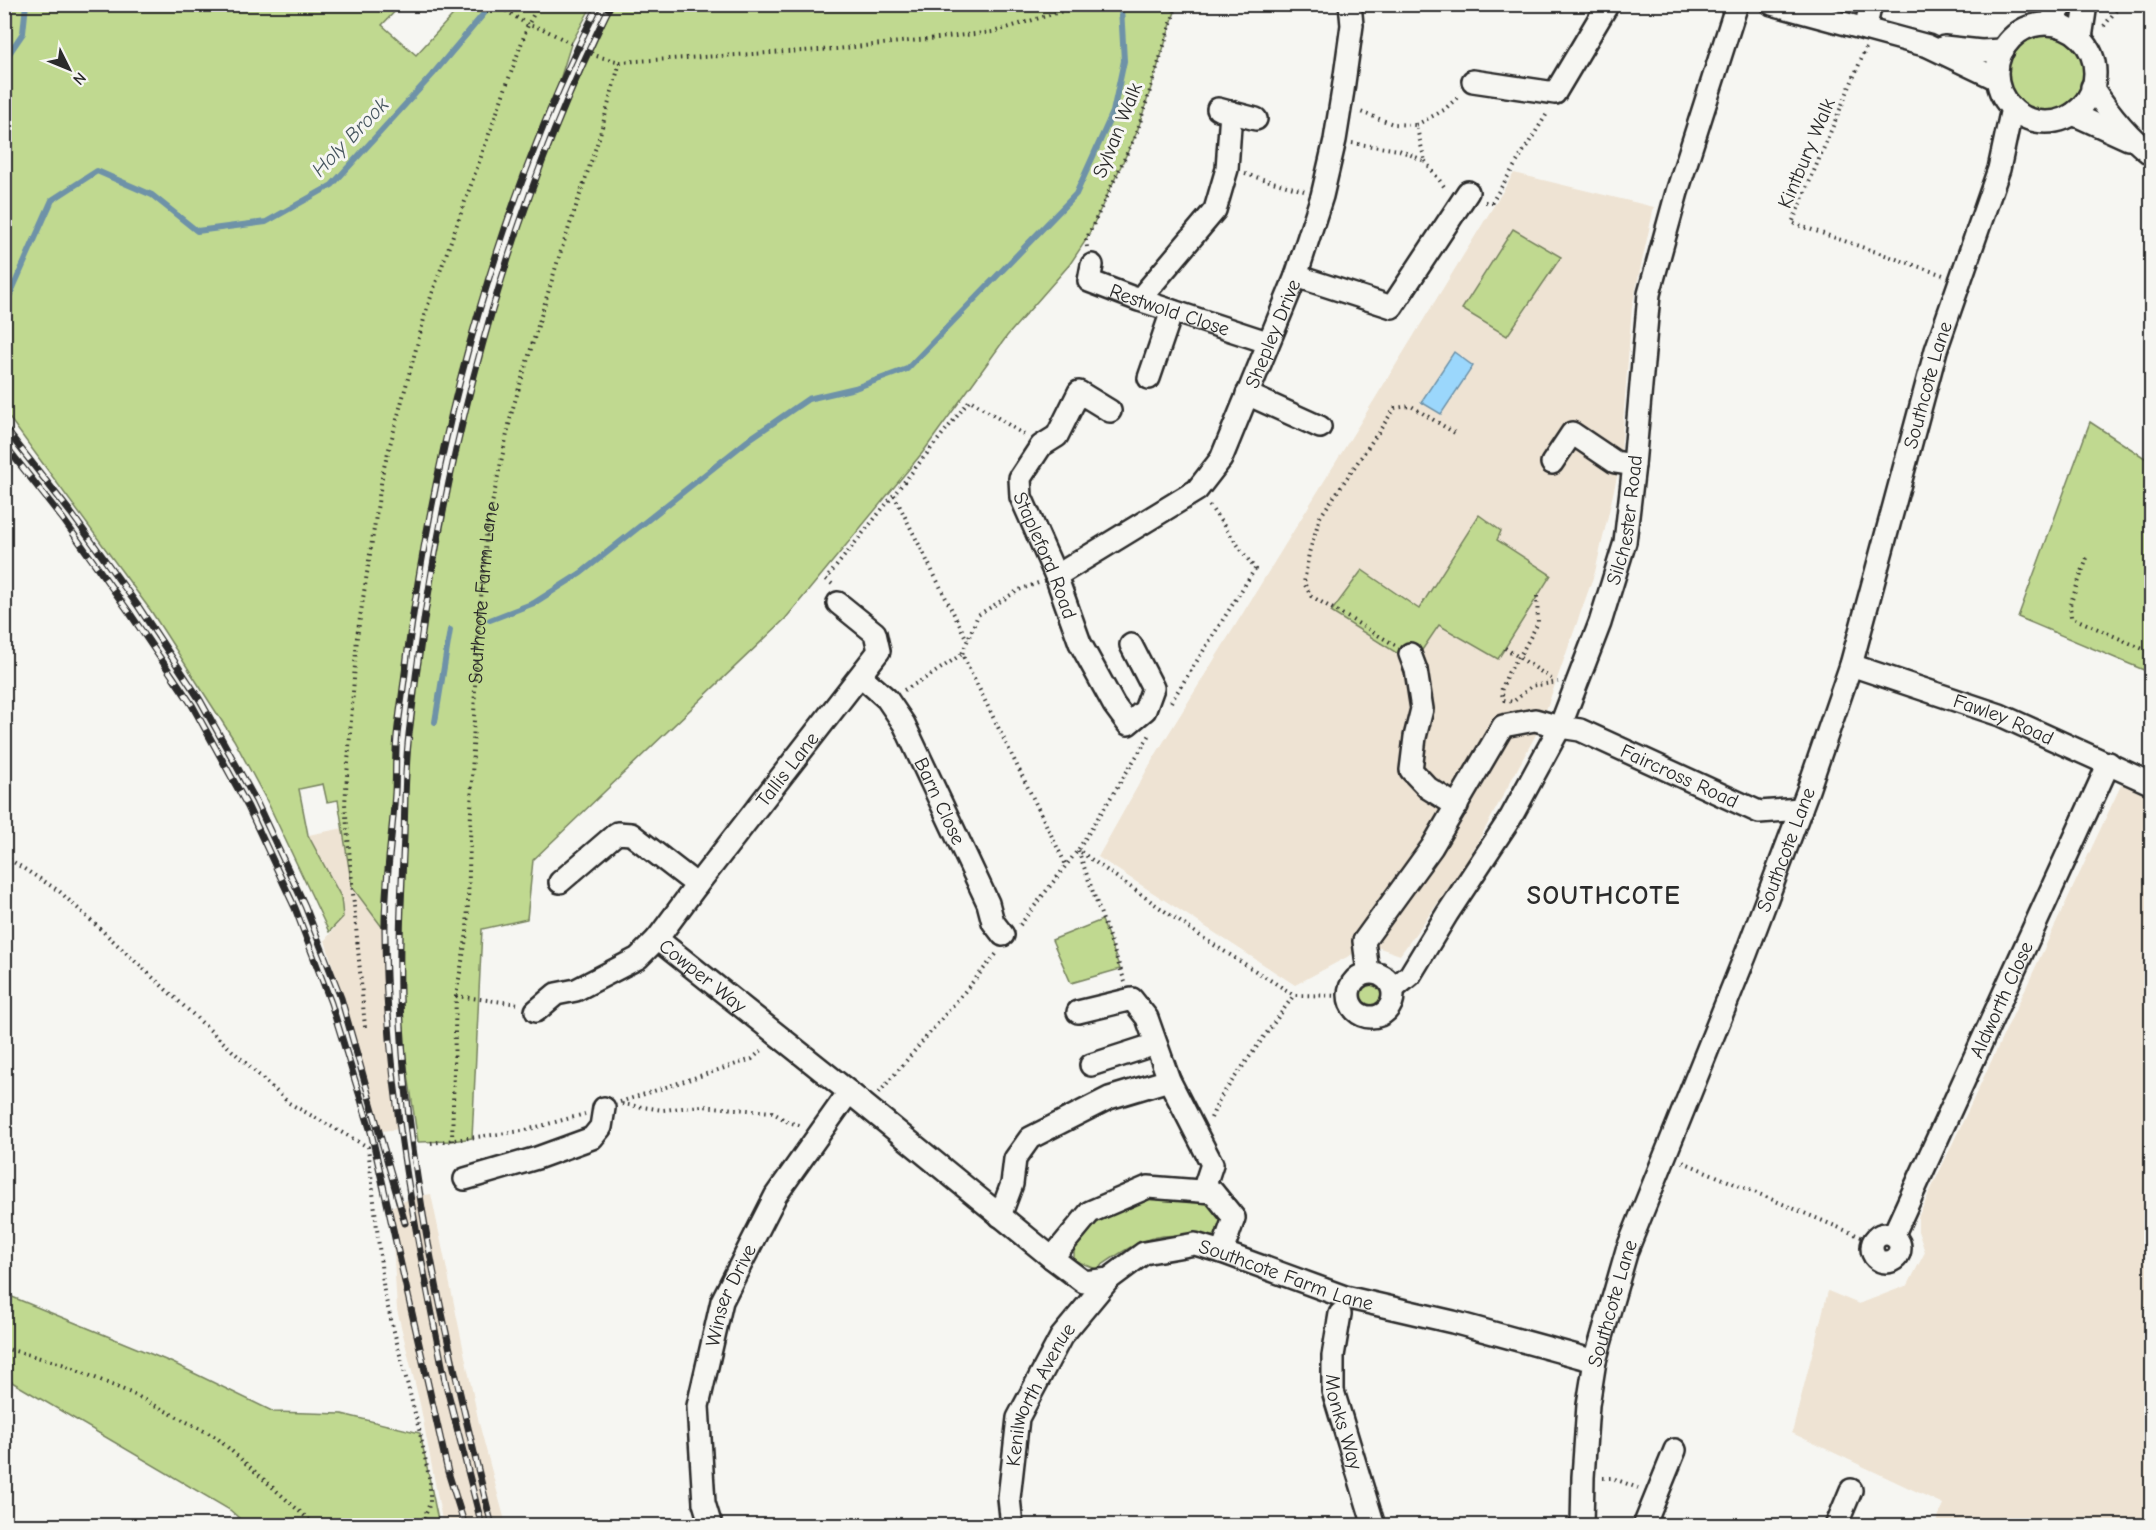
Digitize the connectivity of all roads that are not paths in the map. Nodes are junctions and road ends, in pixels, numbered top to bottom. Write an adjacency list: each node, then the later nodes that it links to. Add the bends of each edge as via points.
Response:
1 (1350, 4): 24 (street, Shepley Drive, via 1352,25 1335,140)
2 (1608, 4): 14 (street, via 1555,93)
3 (1737, 4): 33 (street, Silchester Road, via 1649,294)
4 (1772, 4): 9 (street)
5 (1871, 4): 9 (street)
6 (2064, 4): 8 (street)
7 (2086, 4): 10 (street)
8 (2048, 24): 10 (street, via 2066,28); 12 (street, via 2023,30)
9 (1869, 30): 11 (street)
10 (2081, 38): 15 (street, via 2094,65)
11 (1928, 46): 12 (street); 13 (street)
12 (2003, 50): 13 (street, via 1997,64)
13 (1997, 79): 16 (street, via 2004,100)
14 (1473, 81)
15 (2092, 87): 17 (street); 20 (street, via 2109,113)
16 (2012, 108): 19 (street); 21 (street, Southcote Lane)
17 (2073, 114): 19 (street, via 2050,122); 20 (street)
18 (1256, 118): 25 (street, via 1224,110 1227,169 1215,210)
19 (2033, 121): 21 (street, Southcote Lane)
20 (2144, 149)
21 (1999, 170): 38 (street, Southcote Lane, via 1936,350)
22 (1465, 196): 24 (street, via 1392,307)
23 (1092, 265): 25 (street, Restwold Close, via 1089,281)
24 (1296, 276): 27 (street, Shepley Drive)
25 (1139, 300): 26 (street, Restwold Close)
26 (1172, 311): 27 (street, Restwold Close); 28 (street)
27 (1268, 342): 29 (street, Shepley Drive)
28 (1149, 378)
29 (1247, 394): 31 (street); 34 (street, Shepley Drive, via 1221,459 1197,490)
30 (1110, 411): 34 (street, Stapleford Road, via 1078,392 1057,436 1041,446 1020,478 1021,497)
31 (1320, 427)
32 (1552, 463): 33 (street, via 1572,433 1615,462)
33 (1634, 465): 40 (street, Silchester Road, via 1625,542 1600,623 1565,686)
34 (1056, 576): 36 (street, Stapleford Road, via 1080,643 1128,724 1145,710 1153,688)
35 (838, 603): 39 (street, Tallis Lane, via 875,633 879,651)
36 (1131, 645)
37 (1410, 654): 43 (street, via 1422,709 1411,771 1428,788)
38 (1851, 665): 41 (street, Fawley Road, via 2000,715); 44 (street, Southcote Lane)
39 (861, 676): 46 (street, Tallis Lane); 48 (street, Barn Close, via 887,699 904,724 988,903)
40 (1560, 727): 43 (street, Faircross Road, via 1535,720 1503,726); 44 (street, Faircross Road, via 1580,730 1758,812); 50 (street, Silchester Road, via 1511,817 1410,975)
41 (2109, 763): 42 (street, Fawley Road); 61 (street, Aldworth Close)
42 (2151, 783)
43 (1457, 806): 49 (street, Faircross Road, via 1364,941)
44 (1801, 809): 66 (street, Southcote Lane, via 1627,1250)
45 (560, 882): 46 (street, via 617,833 631,834)
46 (697, 885): 47 (street, Tallis Lane)
47 (657, 939): 51 (street, Cowper Way, via 638,958 576,990 556,994); 56 (street, Cowper Way)
48 (1002, 942)
49 (1368, 972): 50 (street, via 1385,977); 50 (street, Silchester Road, via 1352,983 1349,996 1355,1011 1375,1017 1388,1010)
50 (1393, 989)
51 (536, 1011)
52 (1077, 1012): 53 (street, via 1132,999 1147,1018)
53 (1156, 1044): 54 (street); 55 (street)
54 (1091, 1065)
55 (1169, 1080): 59 (street, via 1212,1164); 60 (street, via 1109,1098 1030,1138 1015,1160 1012,1184)
56 (849, 1092): 60 (street); 69 (street, Winser Drive, via 776,1195 722,1301 698,1406 704,1503)
57 (611, 1106): 58 (street, via 592,1138)
58 (465, 1179)
59 (1203, 1191): 62 (street, via 1213,1192 1234,1218); 63 (street, via 1148,1187 1090,1212)
60 (1000, 1216): 63 (street)
61 (1883, 1239)
62 (1222, 1252): 64 (street, Southcote Farm Lane, via 1195,1244 1144,1253); 66 (street, Southcote Farm Lane, via 1345,1297)
63 (1052, 1258): 64 (street, via 1084,1282)
64 (1109, 1279): 70 (street, Kenilworth Avenue, via 1061,1337 1018,1418 1009,1498)
65 (1340, 1314): 71 (street, Monks Way, via 1332,1391)
66 (1595, 1361): 72 (street, Southcote Lane, via 1588,1405)
67 (1675, 1450): 73 (street)
68 (1851, 1490): 74 (street)
69 (711, 1526)
70 (1012, 1526)
71 (1374, 1526)
72 (1582, 1526)
73 (1644, 1526)
74 (1836, 1526)

